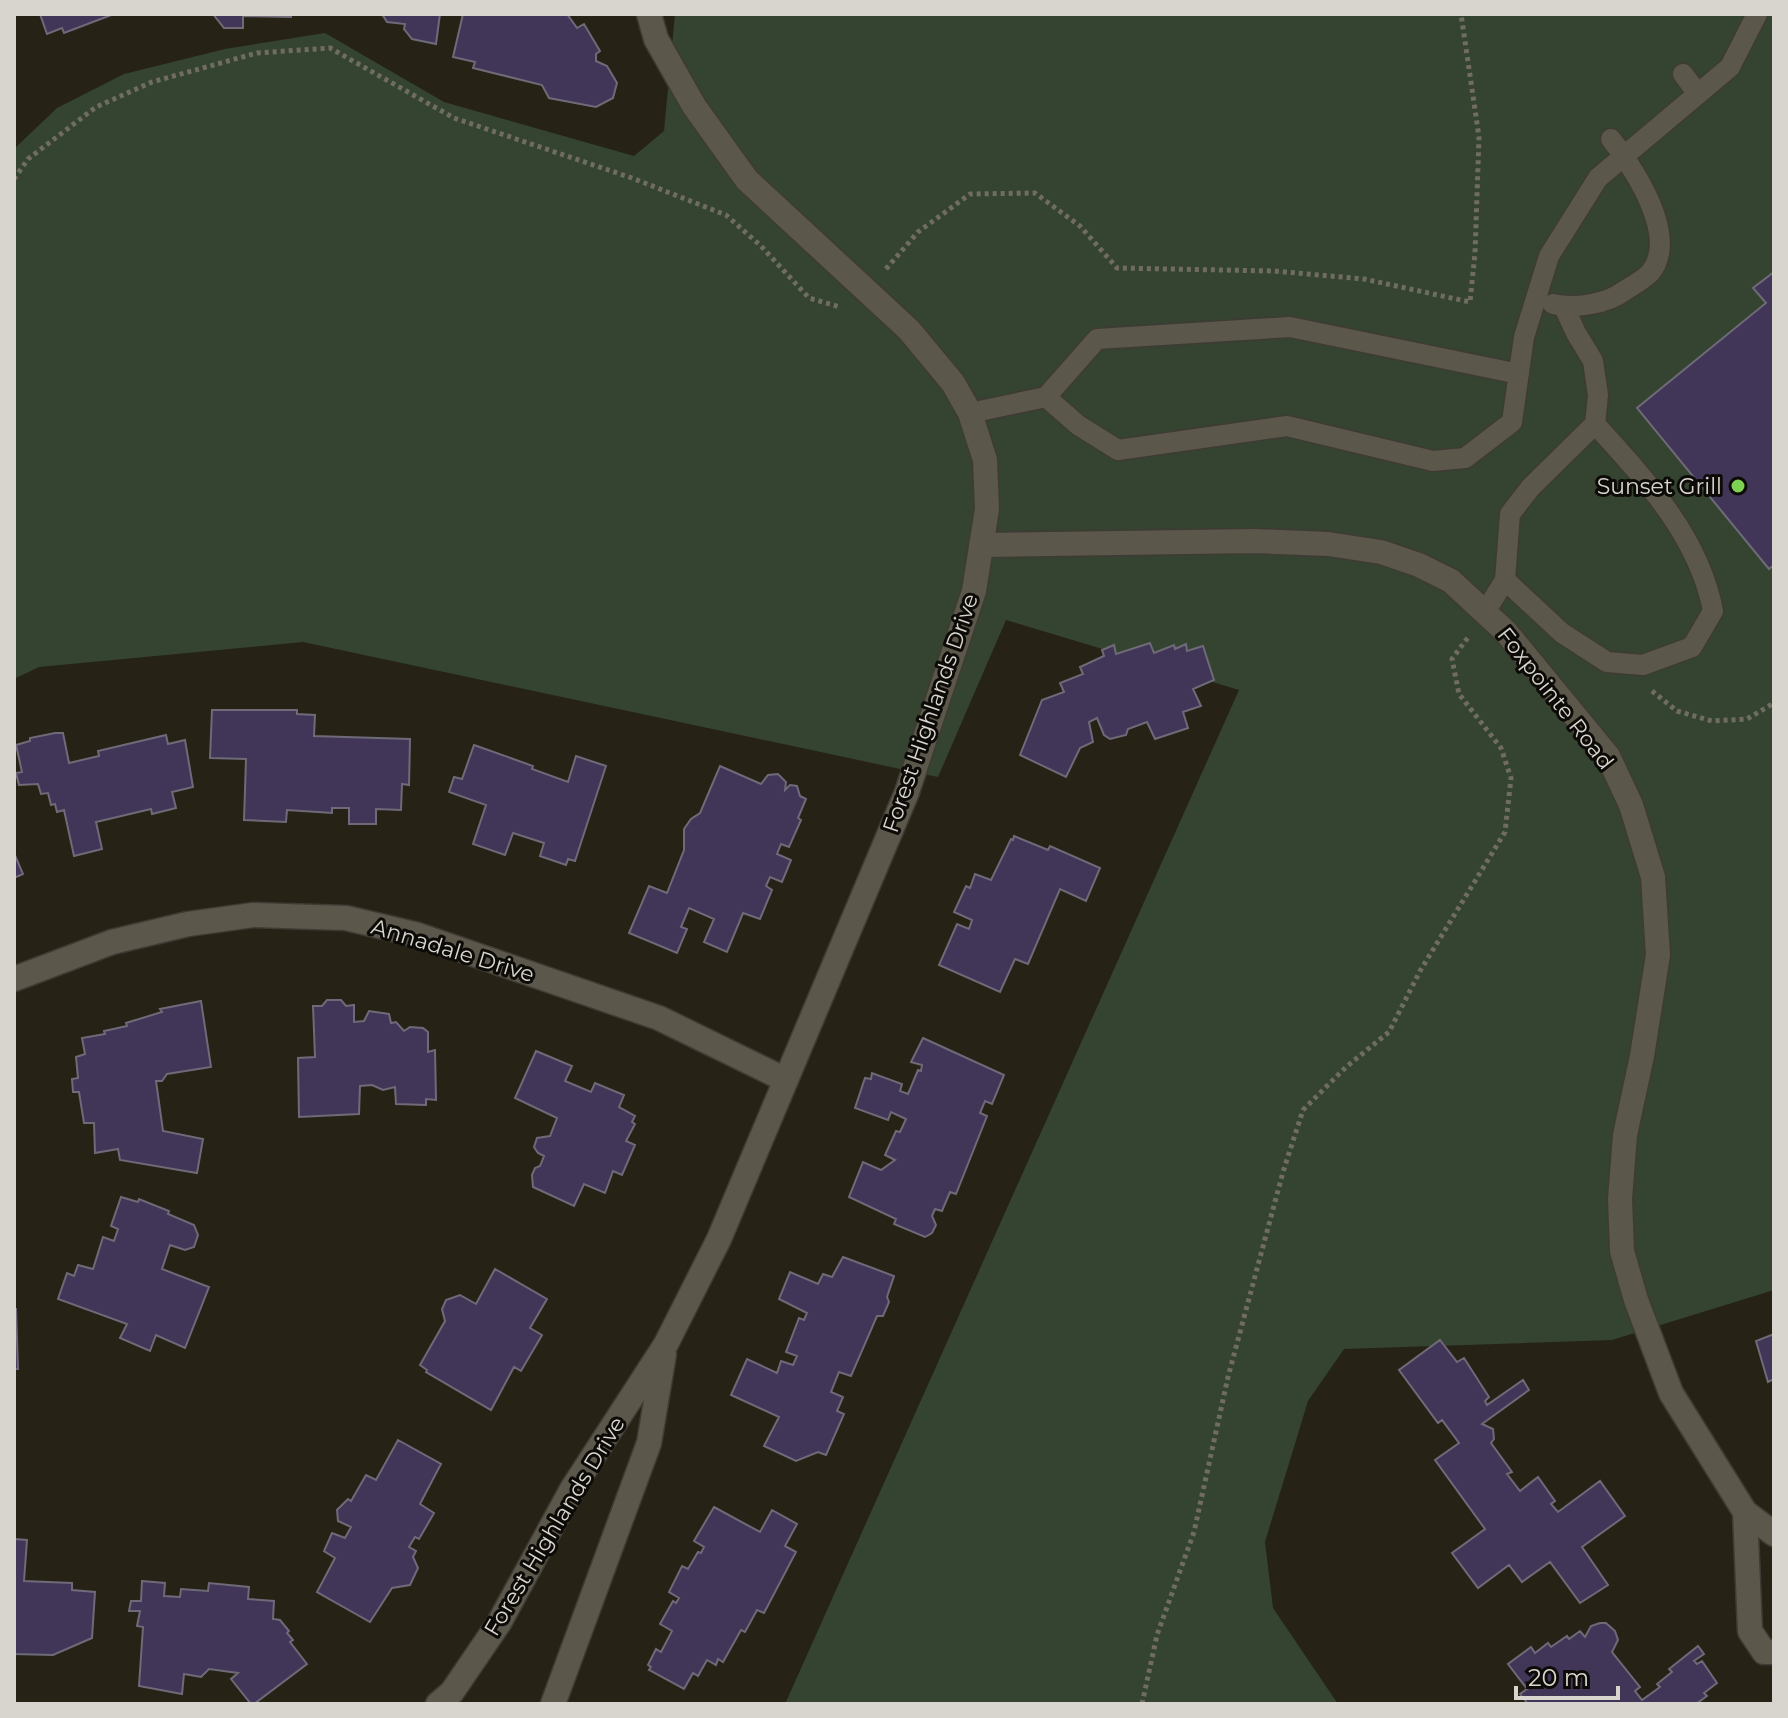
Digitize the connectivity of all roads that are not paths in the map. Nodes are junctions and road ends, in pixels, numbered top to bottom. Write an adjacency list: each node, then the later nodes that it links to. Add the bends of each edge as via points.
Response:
1 (649, 14): 10 (street, Forest Highlands Drive, via 656,39 694,106 747,180 918,341)
2 (1757, 14): 4 (lane, via 1730,67)
3 (1683, 74): 4 (lane)
4 (1698, 94): 5 (lane)
5 (1617, 147): 6 (lane, via 1549,256); 7 (lane, via 1656,218 1662,249 1650,273 1614,299)
6 (1536, 300): 7 (lane); 8 (lane)
7 (1564, 307): 11 (lane, via 1593,361)
8 (1519, 374): 9 (lane, via 1290,327 1097,339); 9 (lane, via 1512,422 1465,458 1433,461 1287,426 1118,450)
9 (1046, 397): 10 (lane)
10 (970, 413): 12 (street, Forest Highlands Drive, via 985,460 987,509)
11 (1595, 424): 13 (lane, via 1510,514); 13 (lane, via 1654,489 1691,550 1713,611 1692,647 1643,665 1607,662 1562,633)
12 (981, 545): 14 (street, Foxpointe Road, via 1328,544 1381,552 1419,565 1451,581); 16 (street, Forest Highlands Drive, via 974,591 907,792)
13 (1505, 580): 14 (lane)
14 (1485, 612): 18 (street, Foxpointe Road, via 1608,756 1631,805 1653,877 1658,955 1625,1135 1622,1251 1671,1393)
15 (14, 979): 16 (street, Annadale Drive, via 112,942 188,924 253,915 346,918 418,935 659,1018)
16 (786, 1080): 17 (street, Forest Highlands Drive, via 719,1239)
17 (666, 1344): 21 (street, Forest Highlands Drive, via 572,1489 499,1623); 22 (street, Forest Highlands Drive, via 649,1443)
18 (1745, 1512): 19 (street, Foxpointe Road); 20 (street, Foxpointe Road, via 1750,1631 1764,1652)
19 (1774, 1534)
20 (1774, 1652)
21 (438, 1704)
22 (553, 1704)

